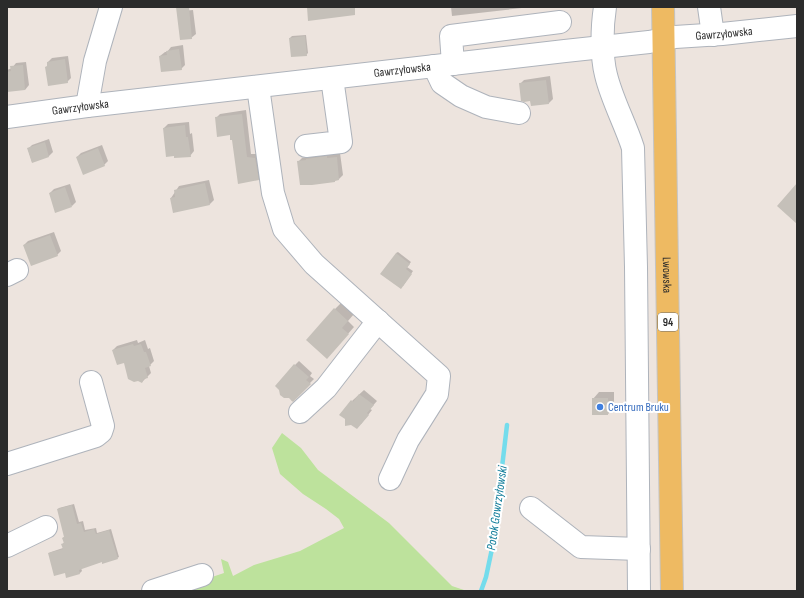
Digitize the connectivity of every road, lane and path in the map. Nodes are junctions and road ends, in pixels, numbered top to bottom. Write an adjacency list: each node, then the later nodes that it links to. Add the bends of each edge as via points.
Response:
1 (111, 7): 14 (street, via 95,61)
2 (605, 7): 9 (street)
3 (663, 7): 8 (main road, Lwowska / 94)
4 (709, 7): 7 (street)
5 (561, 12): 10 (street); 11 (street, via 450,36)
6 (797, 26): 7 (street, Gawrzyłowska)
7 (713, 35): 8 (street, Gawrzyłowska)
8 (664, 39): 9 (street, Gawrzyłowska); 30 (main road, Lwowska / 94)
9 (604, 46): 10 (street, Gawrzyłowska); 26 (street, via 610,90 633,148)
10 (565, 51): 11 (street, Gawrzyłowska)
11 (444, 65): 12 (street, Gawrzyłowska); 15 (street, via 442,83 461,96 486,107)
12 (332, 78): 13 (street, Gawrzyłowska); 17 (street, via 341,142)
13 (258, 87): 14 (street, Gawrzyłowska); 18 (street, via 273,193 284,229 314,264)
14 (87, 106): 16 (street, Gawrzyłowska)
15 (519, 113)
16 (7, 117)
17 (306, 146)
18 (378, 321): 20 (street, via 326,388); 22 (street, via 439,376 437,394 408,440)
19 (91, 382): 21 (street, via 103,426 96,436)
20 (300, 412)
21 (7, 464)
22 (390, 479)
23 (531, 508): 26 (street, via 581,547)
24 (46, 527): 25 (street)
25 (7, 546)
26 (639, 549): 29 (street)
27 (202, 575): 28 (street)
28 (153, 591)
29 (639, 591)
30 (672, 591)

